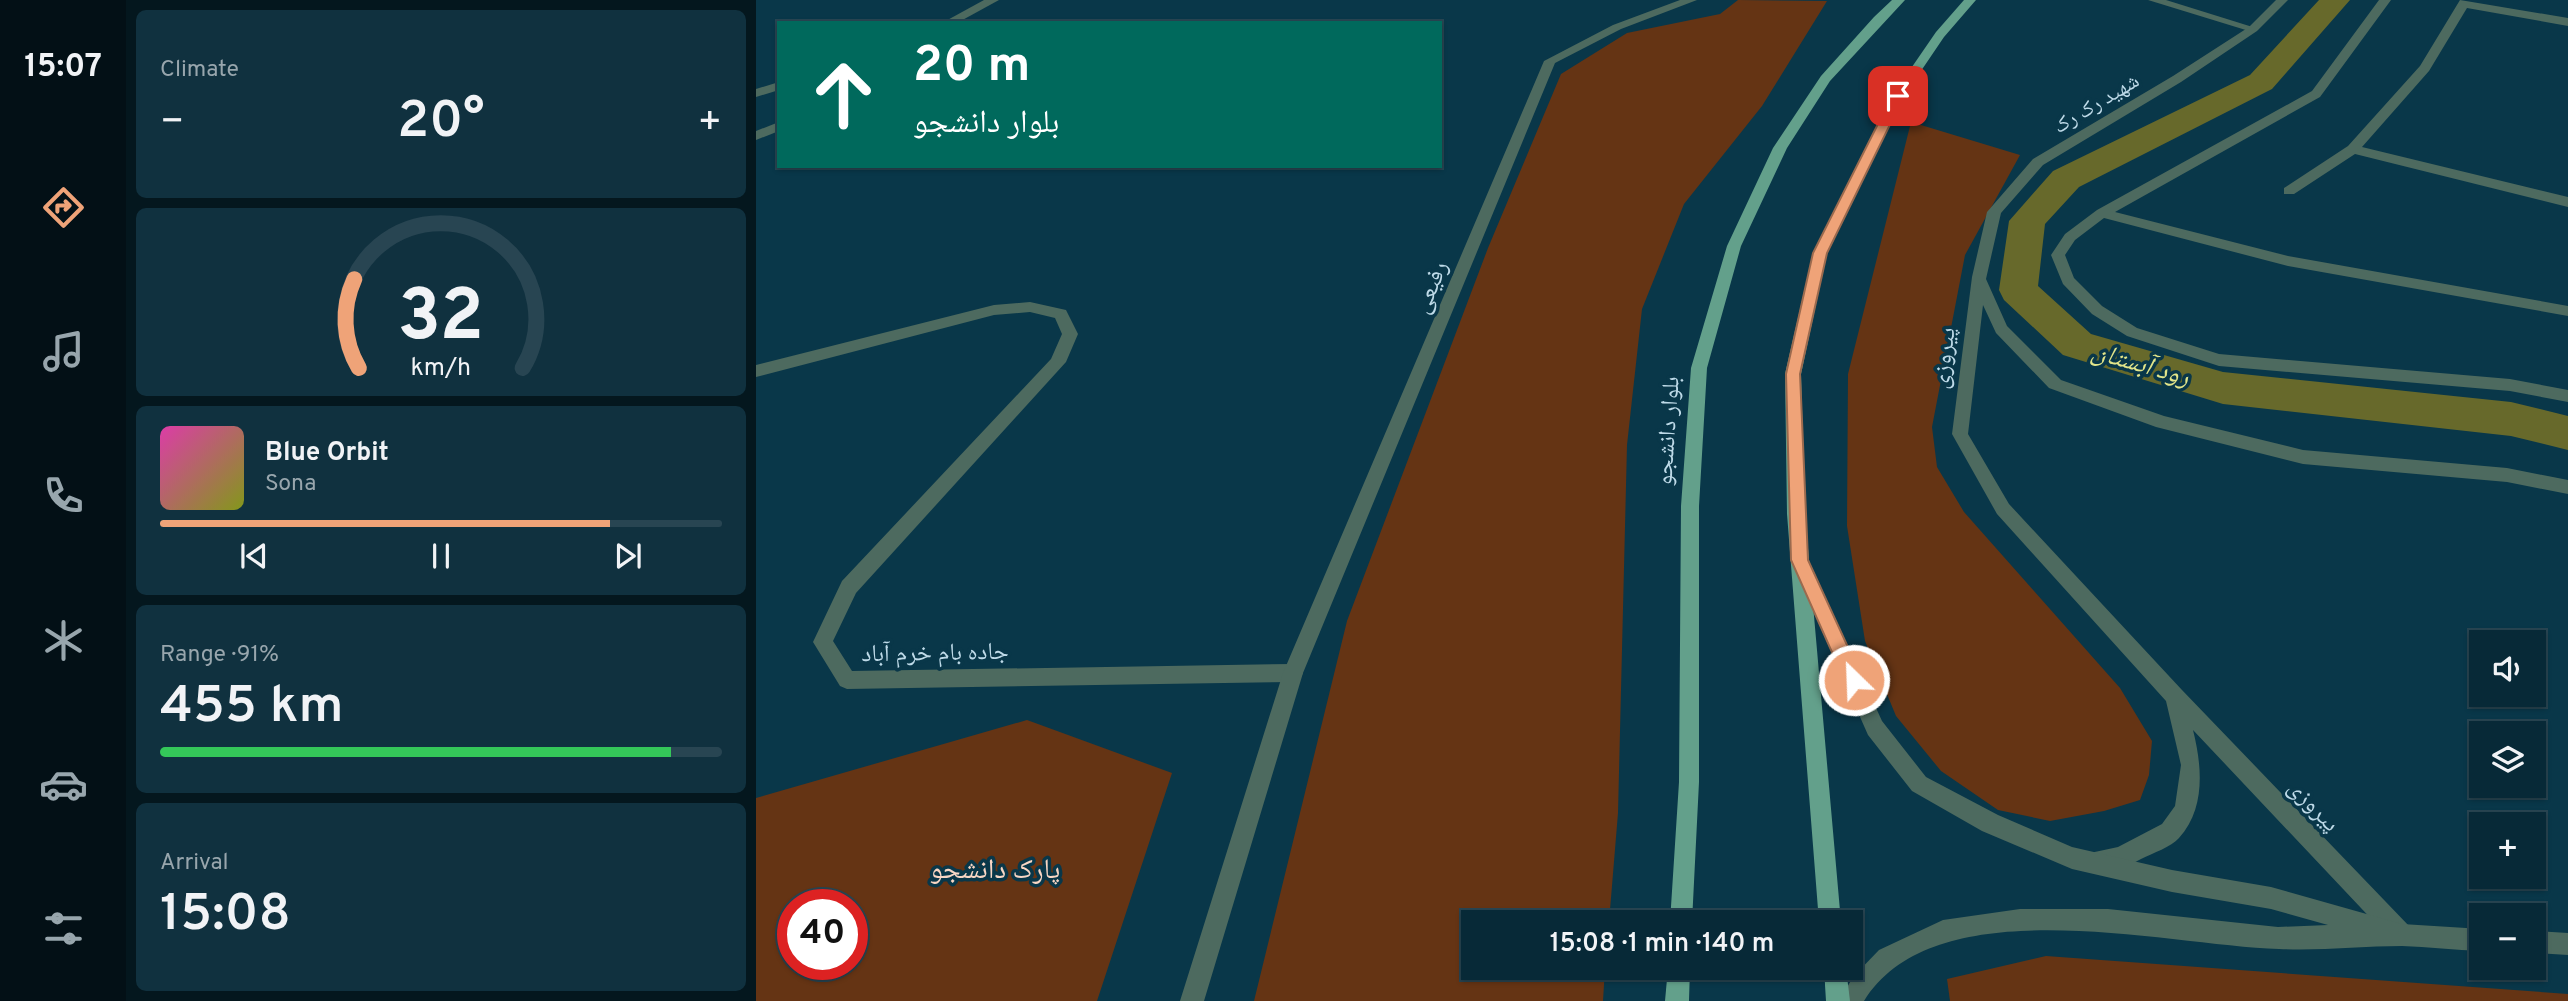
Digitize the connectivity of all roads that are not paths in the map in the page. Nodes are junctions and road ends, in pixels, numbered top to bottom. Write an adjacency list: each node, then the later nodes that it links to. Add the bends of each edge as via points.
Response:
1 (993, 0): 9 (street)
2 (1691, 0): 26 (street, رفیعی, via 1618,27 1550,61)
3 (1899, 0): 29 (main road, بلوار دانشجو, via 1825,79 1780,148 1734,246 1699,368 1690,506 1689,782)
4 (1970, 0): 25 (main road, via 1898,96 1820,253 1793,374)
5 (2154, 0): 11 (street)
6 (2282, 0): 11 (street, شهید رک رک)
7 (2385, 0): 19 (street, via 2316,93)
8 (2465, 2): 10 (street); 16 (street, via 2425,68)
9 (952, 21)
10 (2568, 22)
11 (2253, 29): 20 (street, شهید رک رک, via 2038,162 1994,212)
12 (777, 87): 13 (street)
13 (756, 93)
14 (777, 127): 15 (street)
15 (756, 136)
16 (2353, 149): 17 (street); 18 (street)
17 (2289, 191)
18 (2568, 202)
19 (2102, 213): 21 (street, via 2288,261); 23 (street, via 2070,237 2058,255 2068,280 2097,310 2132,332 2219,360 2510,385)
20 (1979, 277): 24 (street, via 2001,329 2055,384 2162,422 2303,457 2507,475); 27 (street, پیروزی, via 1960,434 2003,509)
21 (2568, 311)
22 (756, 371): 26 (street, جاده بام خرم آباد, via 994,310 1030,307 1061,314 1070,334 1058,362 849,587 823,642 846,680)
23 (2568, 396)
24 (2568, 487)
25 (1800, 560): 28 (street, via 1875,728 1919,784 1990,823); 30 (main road)
26 (1293, 673): 37 (street)
27 (2175, 697): 28 (street, via 2191,765 2185,810 2170,832 2120,858); 31 (street, پیروزی)
28 (2087, 862): 31 (street, via 2271,898)
29 (1682, 910)
30 (1829, 910)
31 (2402, 935): 32 (street); 40 (street, via 2278,938 2108,920 2020,920 1943,931 1887,958)
32 (2469, 939)
33 (2546, 943): 34 (street)
34 (2568, 944)
35 (1678, 980): 38 (main road)
36 (1836, 980): 39 (main road)
37 (1192, 1001)
38 (1677, 1001)
39 (1838, 1001)
40 (1851, 1001)

